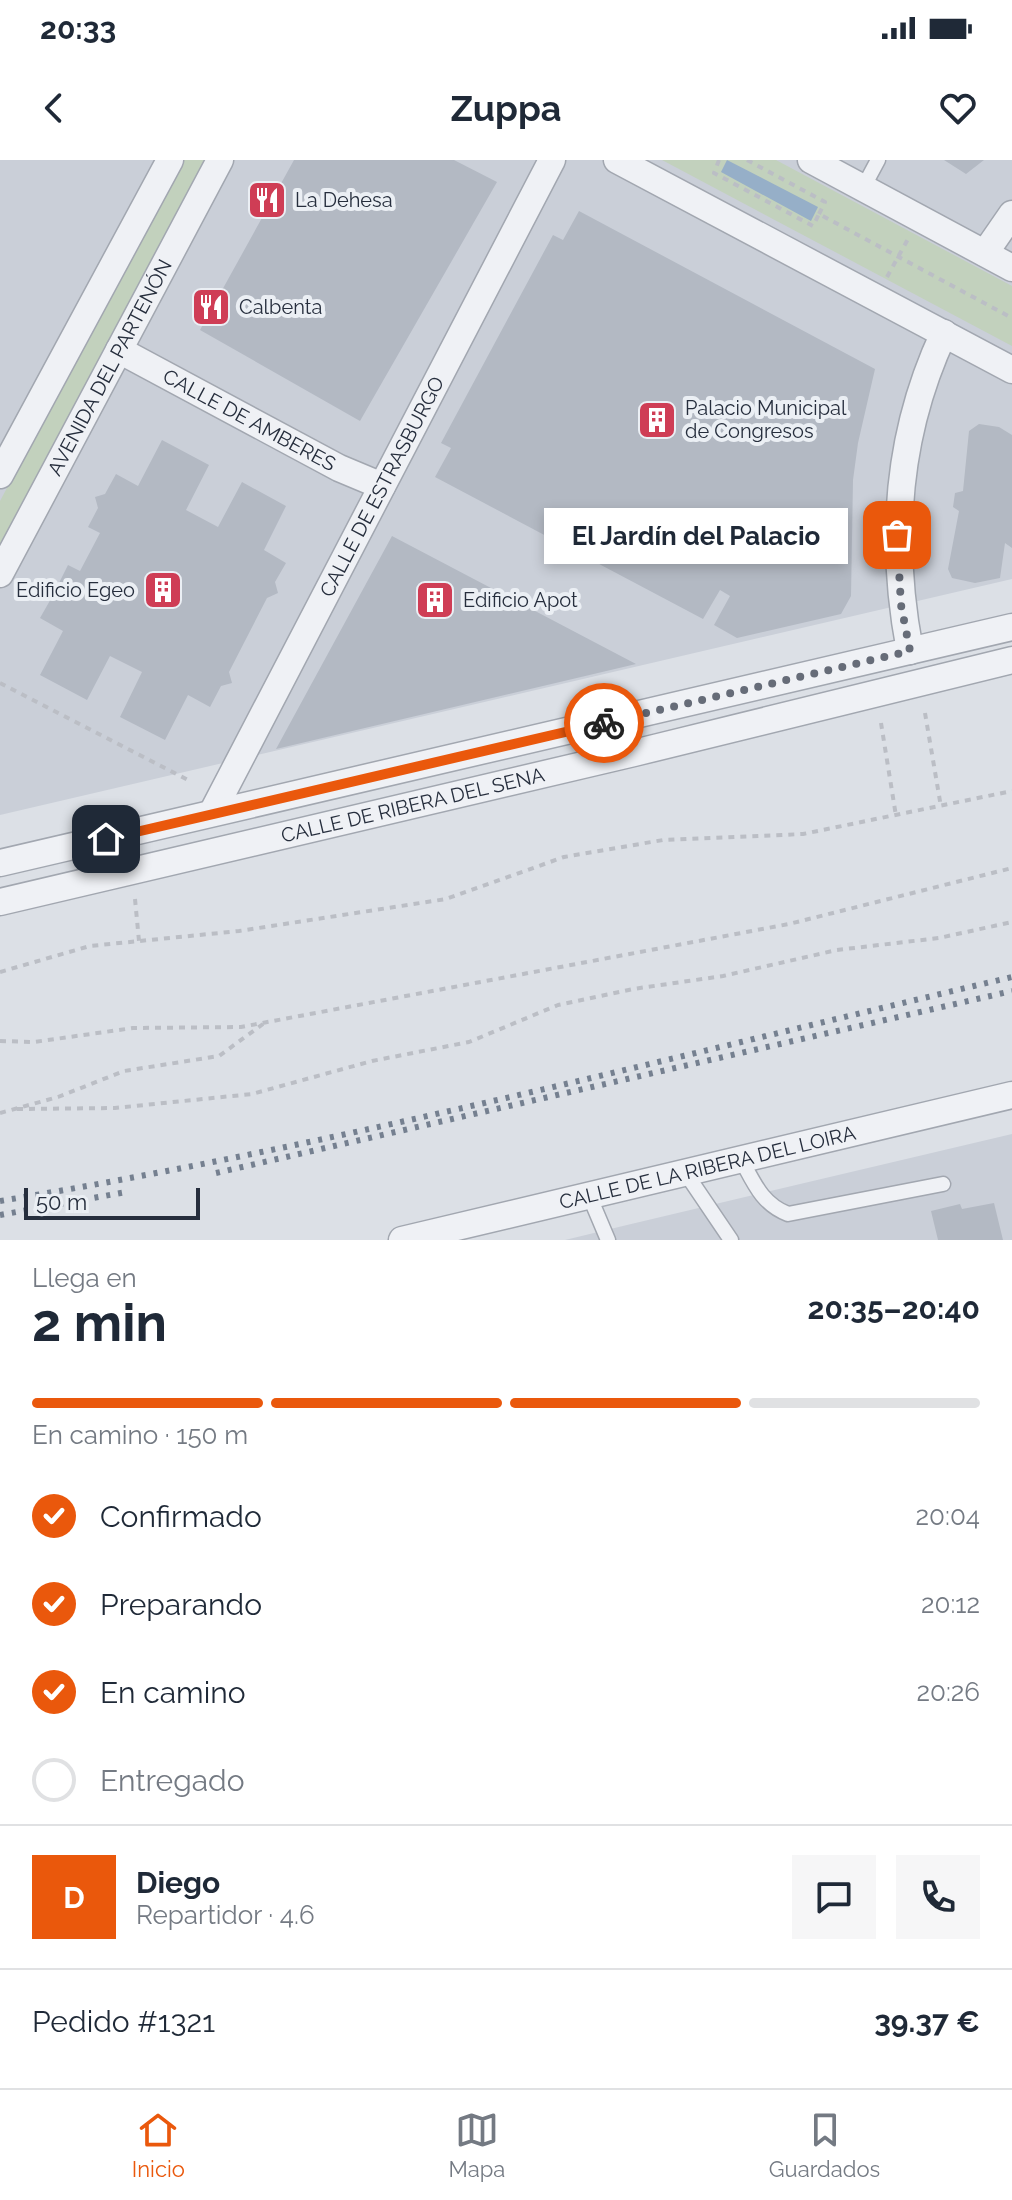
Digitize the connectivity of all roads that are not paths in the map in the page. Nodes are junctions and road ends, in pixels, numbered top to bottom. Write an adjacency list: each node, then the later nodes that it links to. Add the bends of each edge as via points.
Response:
1 (170, 160): 14 (street)
2 (220, 160): 12 (street, AVENIDA DEL PARTENÓN)
3 (552, 160): 15 (street, CALLE DE ESTRASBURGO)
4 (617, 160): 11 (street)
5 (811, 160): 7 (street)
6 (878, 160): 7 (lane)
7 (863, 188): 9 (street)
8 (1012, 214): 9 (street)
9 (985, 253): 10 (street)
10 (1012, 268)
11 (944, 333): 13 (street); 18 (street, via 923,378 901,481 897,559)
12 (119, 350): 15 (street, CALLE DE AMBERES); 16 (street, AVENIDA DEL PARTENÓN)
13 (1012, 370)
14 (0, 475)
15 (382, 486): 20 (street, CALLE DE ESTRASBURGO)
16 (0, 574)
17 (1012, 627): 18 (street, CALLE DE RIBERA DEL SENA)
18 (910, 651): 20 (street, CALLE DE RIBERA DEL SENA)
19 (1012, 660): 24 (street, CALLE DE RIBERA DEL SENA)
20 (212, 813): 22 (street, CALLE DE RIBERA DEL SENA)
21 (0, 848): 22 (street)
22 (28, 856): 23 (street, CALLE DE RIBERA DEL SENA)
23 (0, 863)
24 (0, 902)
25 (1012, 1095): 26 (street, CALLE DE LA RIBERA DEL LOIRA)
26 (741, 1159): 27 (street, CALLE DE LA RIBERA DEL LOIRA); 28 (lane, via 762,1198 788,1214)
27 (685, 1172): 29 (street, CALLE DE LA RIBERA DEL LOIRA); 33 (lane)
28 (943, 1184)
29 (589, 1195): 30 (street, CALLE DE LA RIBERA DEL LOIRA); 32 (lane)
30 (458, 1233): 31 (street, CALLE DE LA RIBERA DEL LOIRA)
31 (402, 1240)
32 (608, 1240)
33 (731, 1240)

